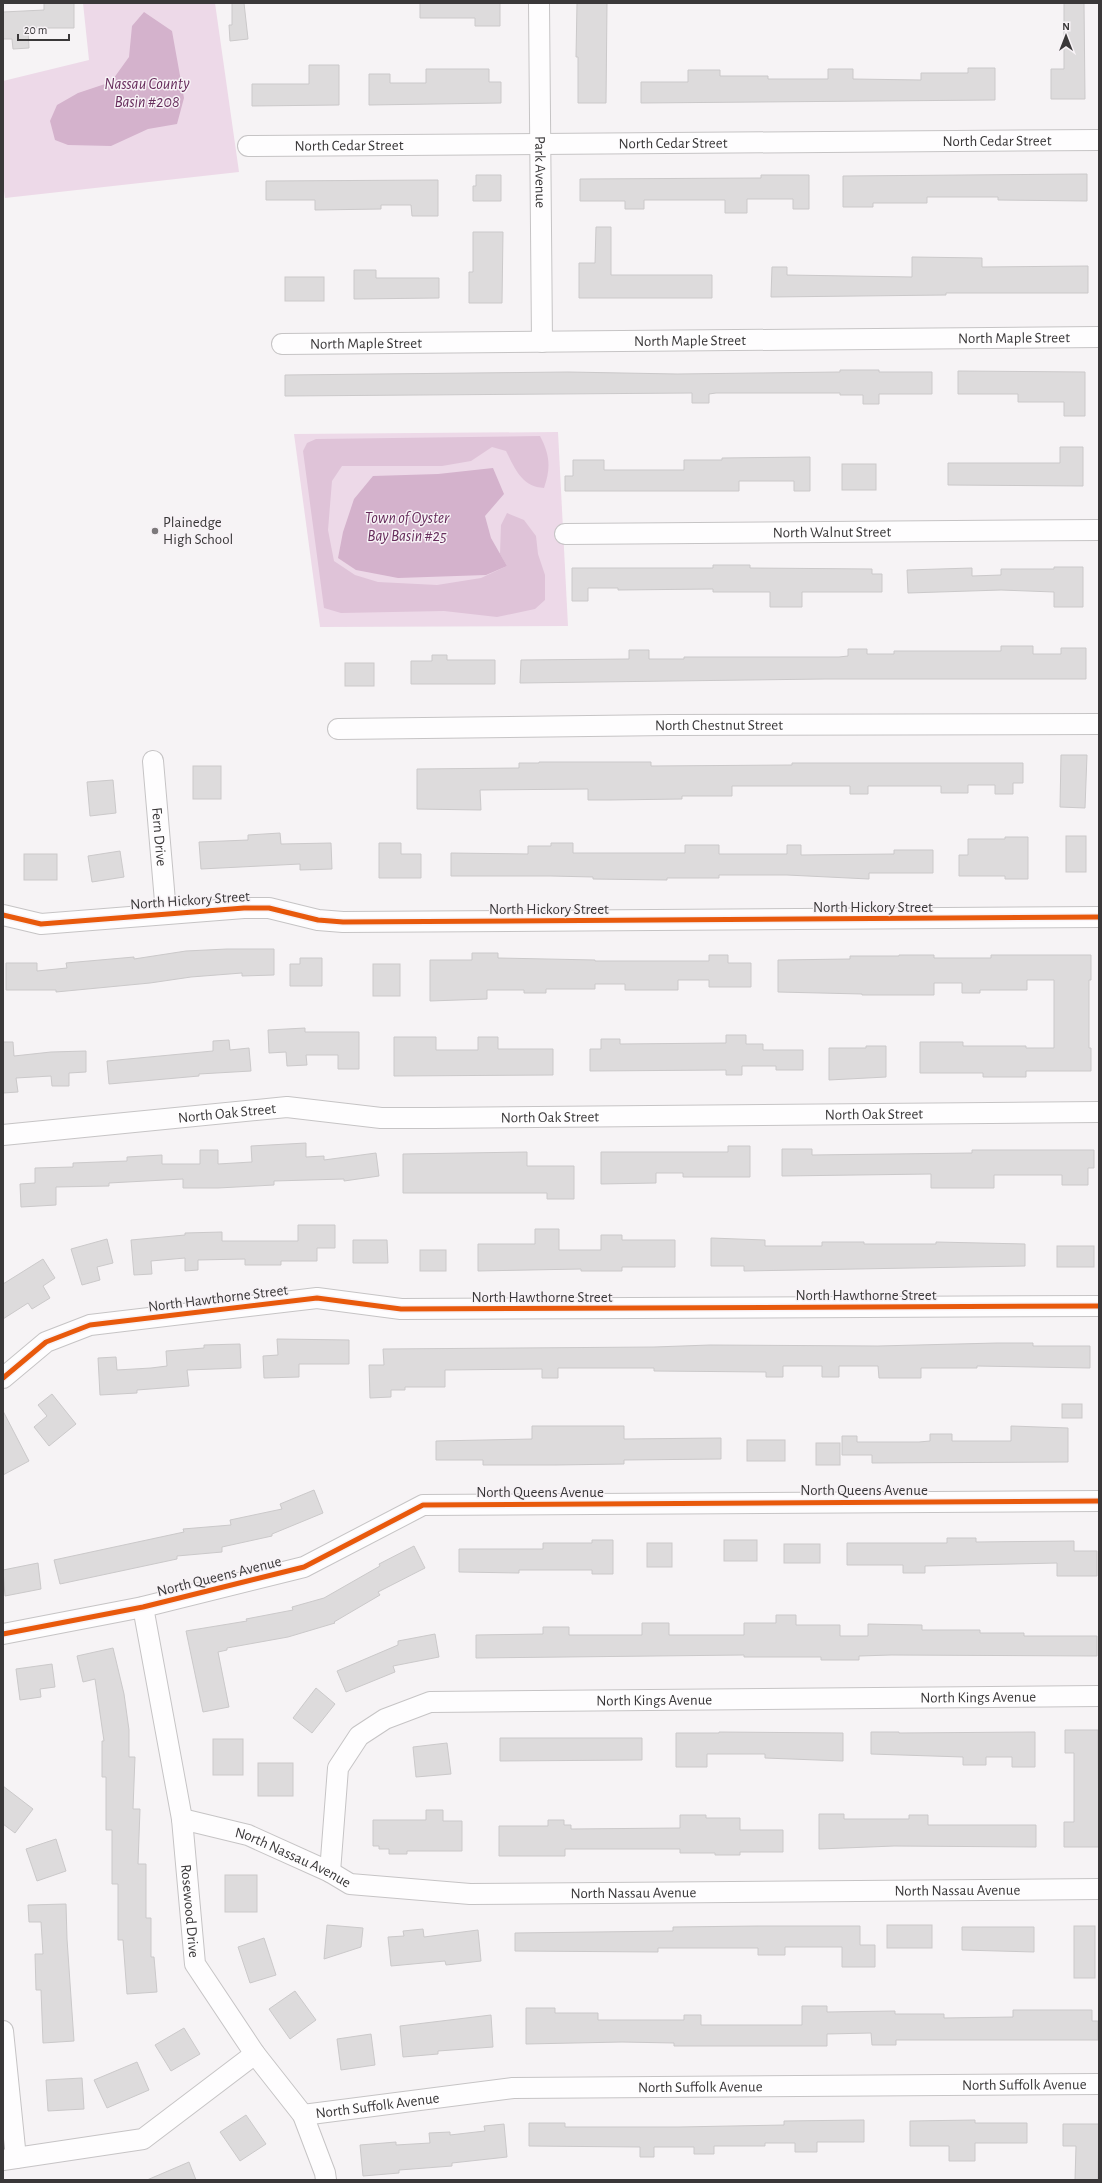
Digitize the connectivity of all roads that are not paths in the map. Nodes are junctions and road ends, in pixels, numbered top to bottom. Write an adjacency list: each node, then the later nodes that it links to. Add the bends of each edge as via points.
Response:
1 (539, 3): 3 (street, Park Avenue)
2 (1099, 140): 3 (street, North Cedar Street)
3 (540, 144): 4 (street, North Cedar Street); 6 (street, Park Avenue)
4 (248, 146)
5 (1099, 337): 6 (street, North Maple Street)
6 (542, 342): 7 (street, North Maple Street)
7 (282, 344)
8 (1099, 530): 9 (street, North Walnut Street)
9 (565, 534)
10 (1099, 724): 11 (street, North Chestnut Street)
11 (338, 729)
12 (153, 761): 13 (street, Fern Drive)
13 (166, 913): 14 (street, North Hickory Street, via 41,924); 15 (street, North Hickory Street, via 269,908 318,920 343,922)
14 (3, 915)
15 (1099, 917)
16 (1099, 1112): 17 (street, North Oak Street, via 380,1118 287,1107)
17 (3, 1135)
18 (1099, 1306): 19 (street, North Hawthorne Street, via 401,1309 317,1298 90,1325 46,1342)
19 (3, 1378)
20 (1099, 1501): 21 (street, North Queens Avenue, via 423,1505 304,1567)
21 (143, 1607): 22 (street, North Queens Avenue); 24 (street, Rosewood Drive)
22 (3, 1634)
23 (1099, 1696): 25 (street, North Kings Avenue, via 430,1702 385,1719 359,1736 338,1768)
24 (182, 1819): 25 (street, North Nassau Avenue, via 248,1835); 28 (street, Rosewood Drive, via 195,1964)
25 (330, 1872): 26 (street, North Nassau Avenue, via 350,1884 470,1894)
26 (1099, 1889)
27 (3, 2030): 31 (street)
28 (255, 2054): 30 (street, Rosewood Drive); 31 (street, via 142,2139)
29 (1099, 2084): 30 (street, North Suffolk Avenue, via 513,2088)
30 (303, 2115): 32 (street, Rosewood Drive)
31 (10, 2159)
32 (326, 2180)

